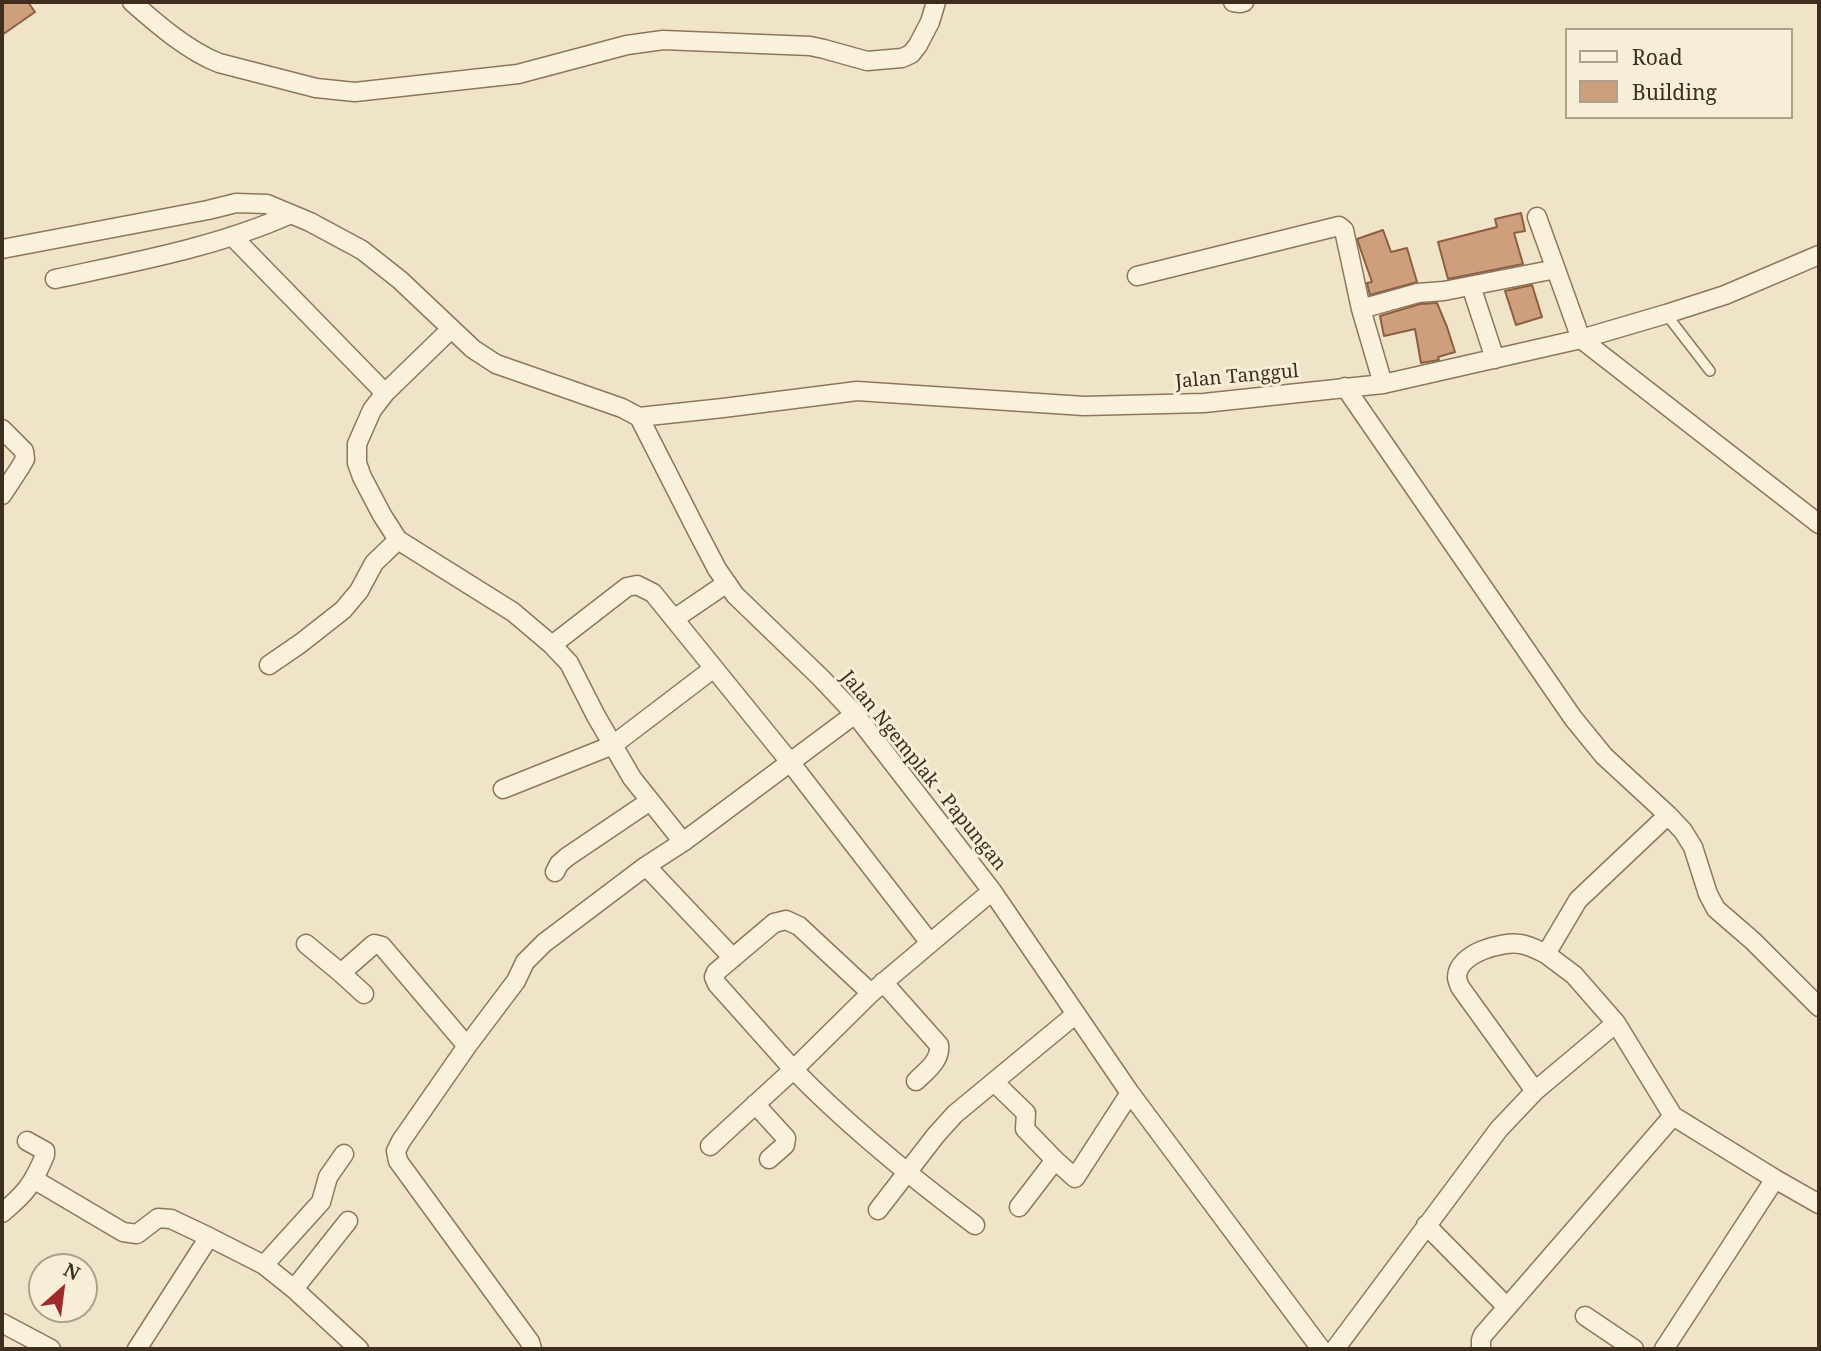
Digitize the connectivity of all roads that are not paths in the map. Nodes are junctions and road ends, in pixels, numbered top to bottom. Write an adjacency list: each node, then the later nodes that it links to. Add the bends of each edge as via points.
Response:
1 (132, 2): 2 (street, via 219,64 316,88 355,92 518,74 663,40 810,46 867,61 902,58 918,45)
2 (936, 2)
3 (1233, 2): 4 (street)
4 (1244, 2)
5 (280, 209): 7 (street, via 271,223); 8 (street, via 236,203); 16 (street, via 362,250)
6 (1538, 218): 10 (street)
7 (232, 236): 12 (street); 22 (street)
8 (2, 249)
9 (1819, 255): 15 (street, Jalan Tanggul, via 1725,295)
10 (1556, 269): 13 (street); 17 (street)
11 (1137, 275): 14 (street, via 1338,225 1344,230)
12 (55, 279)
13 (1471, 286): 14 (street, via 1418,293); 18 (street)
14 (1362, 309): 20 (street)
15 (1666, 314): 17 (street, Jalan Tanggul); 19 (lane)
16 (451, 329): 22 (street); 23 (street, via 496,365)
17 (1581, 340): 18 (street, Jalan Tanggul); 26 (street)
18 (1495, 359): 20 (street, Jalan Tanggul)
19 (1710, 371)
20 (1383, 384): 21 (street, Jalan Tanggul)
21 (1345, 387): 23 (street, Jalan Tanggul, via 1204,403 1084,406 857,391); 38 (street, via 1573,718 1604,756)
22 (384, 393): 27 (street, via 361,432 357,463)
23 (639, 417): 28 (street, Jalan Ngemplak - Papungan)
24 (2, 429): 25 (street, via 24,450 25,459)
25 (2, 495)
26 (1819, 524)
27 (398, 540): 30 (street, via 513,612); 31 (street, via 374,564 343,610)
28 (727, 583): 29 (street); 33 (street, Jalan Ngemplak - Papungan)
29 (674, 619): 30 (street, via 653,593 637,585 627,587); 32 (street)
30 (552, 645): 34 (street, via 569,663)
31 (269, 665)
32 (714, 668): 34 (street); 35 (street)
33 (855, 714): 35 (street); 42 (street, Jalan Ngemplak - Papungan)
34 (613, 745): 36 (street); 37 (street)
35 (790, 762): 39 (street); 43 (street)
36 (503, 789)
37 (650, 801): 39 (street); 41 (street, via 567,857)
38 (1668, 815): 45 (street, via 1578,900); 50 (street, via 1689,840 1716,909)
39 (683, 842): 40 (street)
40 (646, 866): 46 (street); 53 (street, via 544,943)
41 (555, 872)
42 (992, 891): 43 (street); 51 (street, Jalan Ngemplak - Papungan)
43 (930, 943): 48 (street)
44 (306, 944): 47 (street)
45 (1546, 954): 52 (street, via 1574,975); 57 (street, via 1523,944 1485,948 1470,957 1457,976 1460,987)
46 (733, 958): 48 (street, via 774,923 786,920); 54 (street, via 716,972 717,984)
47 (341, 973): 49 (street); 53 (street, via 374,944 382,946)
48 (877, 987): 54 (street); 55 (street, via 939,1045 937,1060)
49 (364, 994)
50 (1819, 1007)
51 (1076, 1014): 56 (street); 58 (street, Jalan Ngemplak - Papungan)
52 (1616, 1023): 57 (street); 60 (street)
53 (472, 1039): 85 (street, via 396,1151 398,1161)
54 (794, 1069): 59 (street); 66 (street)
55 (916, 1082)
56 (994, 1082): 65 (street, via 1026,1113 1025,1129); 66 (street, via 946,1123)
57 (1535, 1091): 75 (street, via 1499,1129)
58 (1130, 1093): 65 (street, via 1075,1178); 86 (street, Jalan Ngemplak - Papungan)
59 (755, 1104): 62 (street); 64 (street, via 786,1138)
60 (1673, 1116): 67 (street); 79 (street)
61 (27, 1141): 68 (street, via 45,1152)
62 (710, 1146)
63 (344, 1154): 77 (street, via 328,1177 321,1202)
64 (769, 1159)
65 (1055, 1160): 70 (street)
66 (906, 1173): 71 (street); 74 (street)
67 (1775, 1179): 69 (street); 90 (street)
68 (35, 1180): 72 (street); 76 (street, via 123,1232 137,1234 158,1217)
69 (1819, 1204)
70 (1019, 1207)
71 (878, 1210)
72 (2, 1213)
73 (348, 1221): 78 (street)
74 (975, 1225)
75 (1426, 1225): 79 (street); 87 (street)
76 (209, 1237): 77 (street); 83 (street)
77 (264, 1265): 78 (street)
78 (294, 1289): 84 (street)
79 (1507, 1307): 88 (street, via 1483,1335)
80 (1585, 1316): 89 (street)
81 (2, 1323): 82 (street)
82 (51, 1349)
83 (138, 1349)
84 (359, 1349)
85 (532, 1349)
86 (1321, 1349)
87 (1335, 1349)
88 (1481, 1349)
89 (1634, 1349)
90 (1664, 1349)

